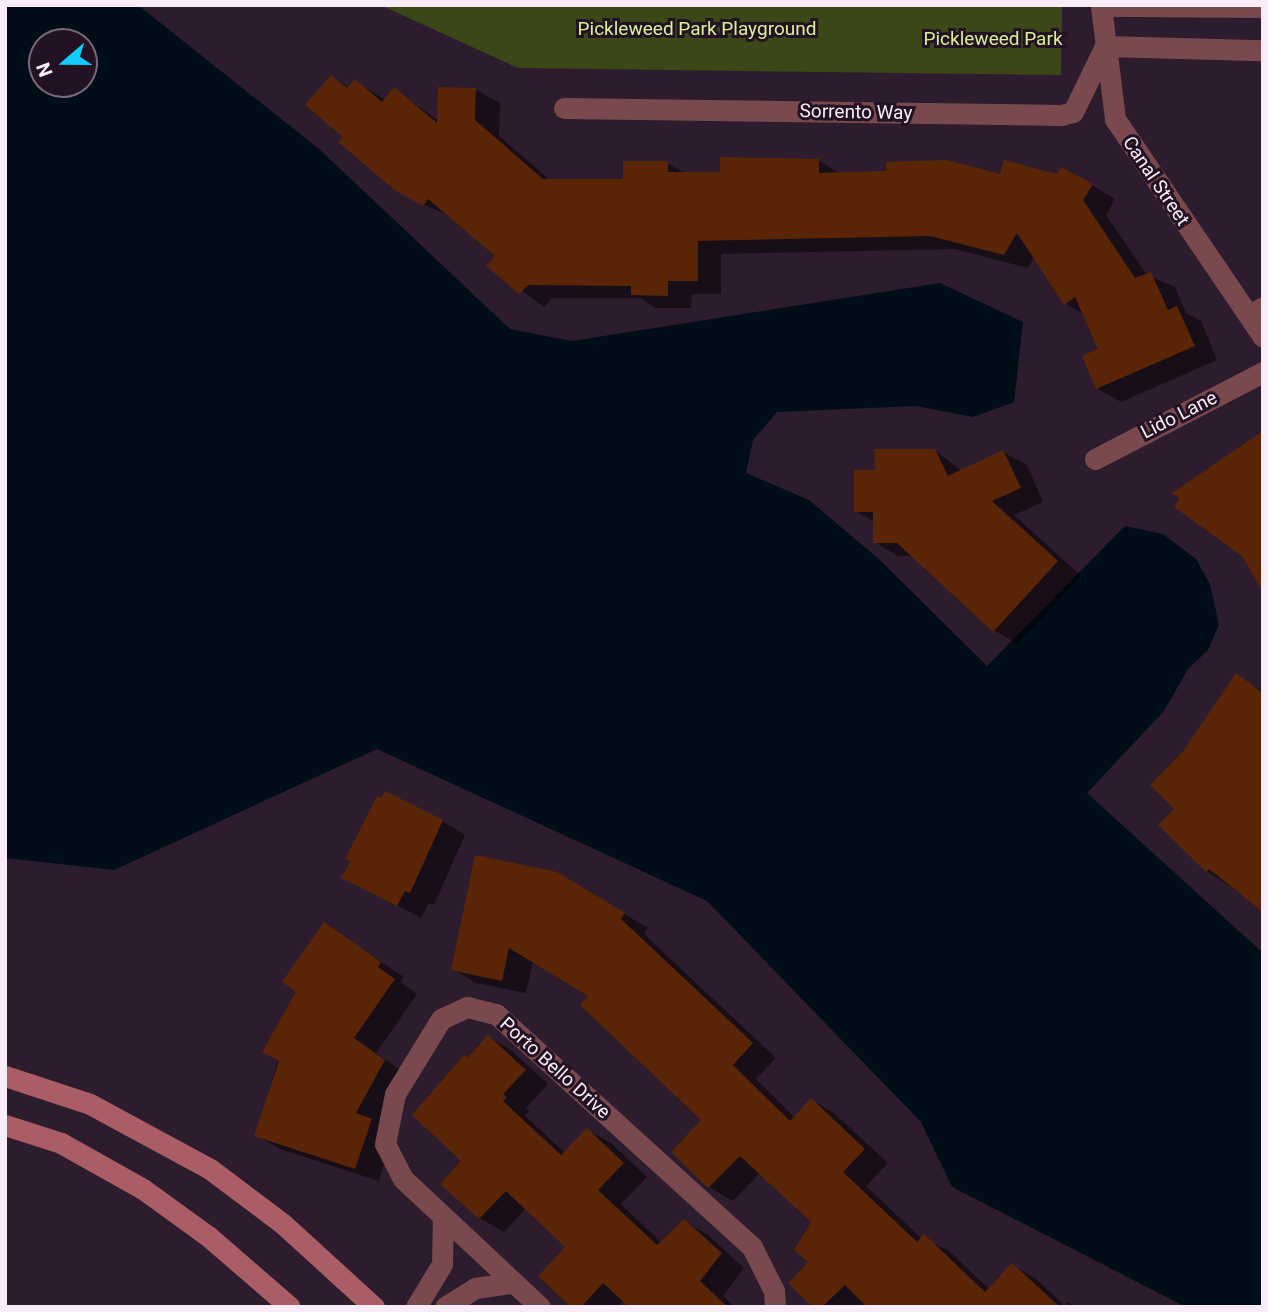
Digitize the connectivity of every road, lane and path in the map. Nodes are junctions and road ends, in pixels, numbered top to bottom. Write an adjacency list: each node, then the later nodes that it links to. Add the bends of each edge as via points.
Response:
1 (1101, 6): 2 (street); 3 (street, Canal Street)
2 (1263, 7)
3 (1105, 46): 4 (street); 5 (street, Sorrento Way, via 1073,112 1061,115); 6 (street, Canal Street, via 1115,119)
4 (1263, 50)
5 (564, 108)
6 (1255, 310): 7 (street, Canal Street)
7 (1263, 337)
8 (1263, 372): 9 (street, Lido Lane)
9 (1095, 459)
10 (5, 1076): 15 (main road, via 90,1104 210,1169 282,1223)
11 (5, 1125): 14 (main road, via 61,1143 143,1189 208,1236)
12 (443, 1218): 13 (street, Porto Bello Drive); 16 (street, via 442,1264); 19 (street, Porto Bello Drive, via 403,1179 385,1144 402,1083 441,1019 467,1007 496,1014 752,1247 774,1291)
13 (512, 1283): 17 (street, via 475,1287); 18 (street, Porto Bello Drive)
14 (290, 1307)
15 (374, 1307)
16 (416, 1307)
17 (446, 1307)
18 (540, 1307)
19 (775, 1307)

